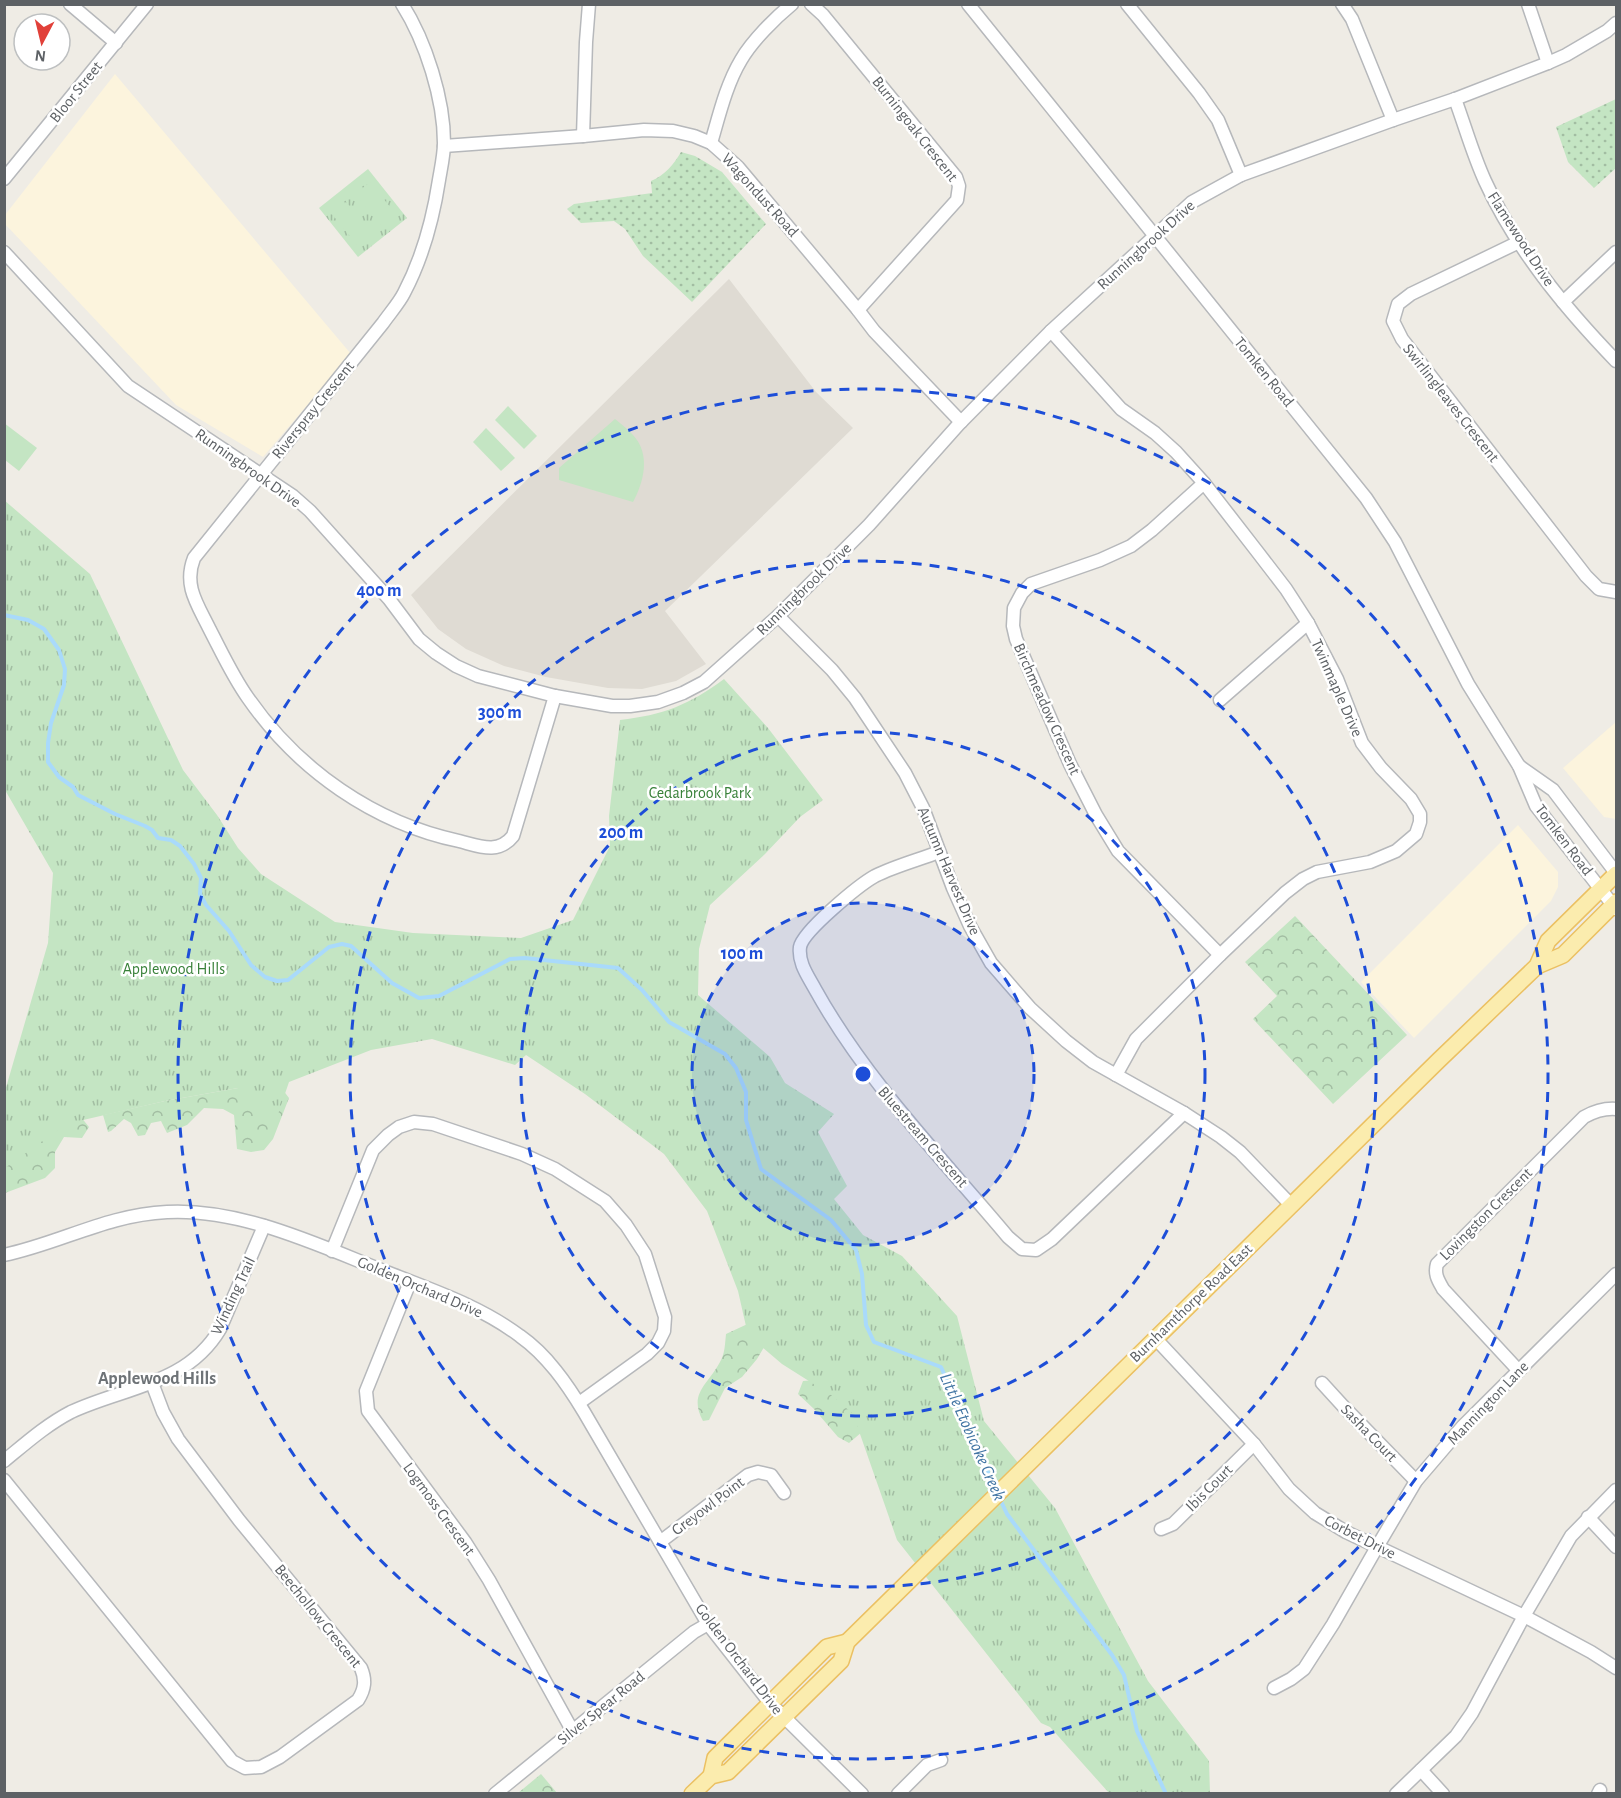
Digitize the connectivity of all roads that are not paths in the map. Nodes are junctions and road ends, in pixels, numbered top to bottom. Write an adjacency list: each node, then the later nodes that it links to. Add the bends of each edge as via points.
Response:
1 (70, 4): 12 (street)
2 (147, 4): 12 (street, Bloor Street)
3 (402, 4): 18 (street, Riverspray Crescent, via 419,36 440,97)
4 (590, 4): 16 (street)
5 (792, 4): 17 (street, via 741,59)
6 (811, 4): 26 (street, Burningoak Crescent, via 949,168 959,186 957,200)
7 (968, 4): 21 (street, Tomken Road)
8 (1127, 4): 19 (street, via 1200,93 1218,120)
9 (1342, 4): 15 (street, via 1352,19)
10 (1528, 4): 13 (street)
11 (1617, 23): 13 (street, Runningbrook Drive)
12 (116, 43): 20 (street, Bloor Street)
13 (1548, 63): 14 (street, Runningbrook Drive)
14 (1455, 99): 15 (street, Runningbrook Drive); 22 (street, Flamewood Drive, via 1484,180)
15 (1393, 120): 19 (street, Runningbrook Drive)
16 (583, 136): 17 (street, Wagondust Road, via 661,130); 18 (street, Wagondust Road)
17 (711, 143): 26 (street, Wagondust Road, via 738,167)
18 (444, 146): 30 (street, Riverspray Crescent, via 434,213 403,295)
19 (1241, 175): 21 (street, Runningbrook Drive, via 1192,202)
20 (4, 179)
21 (1155, 236): 27 (street, Runningbrook Drive); 37 (street, Tomken Road, via 1366,498 1395,542 1468,684)
22 (1519, 242): 25 (street, Flamewood Drive); 32 (street, Swirlingleaves Crescent, via 1411,294 1398,304 1393,321 1402,339 1587,576 1599,588)
23 (4, 252): 30 (street, Runningbrook Drive, via 128,386)
24 (1617, 252): 25 (street)
25 (1563, 302): 28 (street, Flamewood Drive)
26 (858, 310): 29 (street, Wagondust Road, via 874,332)
27 (1051, 332): 29 (street, Runningbrook Drive); 31 (street, Twinmaple Drive, via 1121,409 1155,433)
28 (1617, 361)
29 (961, 422): 33 (street, Runningbrook Drive, via 869,525)
30 (261, 474): 35 (street, Runningbrook Drive, via 310,512 419,639 436,653 478,676); 35 (street, Riverspray Crescent, via 194,558 190,585 249,699 314,771 376,812 411,827 447,839 500,847 516,829)
31 (1204, 483): 34 (street, Twinmaple Drive); 42 (street, Birchmeadow Crescent, via 1131,546 1031,584 1014,608 1013,626 1070,764 1118,851)
32 (1617, 592)
33 (778, 616): 35 (street, Runningbrook Drive, via 704,682 658,702 612,706); 38 (street, Autumn Harvest Drive, via 832,670 879,731 923,808)
34 (1308, 623): 36 (street); 42 (street, Twinmaple Drive, via 1337,680 1362,743 1417,807 1418,829 1403,845 1383,857 1317,872 1303,879)
35 (555, 696)
36 (1220, 700)
37 (1519, 766): 39 (street, Tomken Road, via 1552,790); 40 (street, Tomken Road, via 1536,806)
38 (939, 852): 44 (street, Autumn Harvest Drive, via 990,963 1066,1041); 46 (street, Bluestream Crescent, via 875,876 848,896 806,934 800,945 800,961 832,1020 877,1084 1008,1237 1022,1249 1036,1250 1052,1239)
39 (1617, 874): 40 (main road, Burnhamthorpe Road East)
40 (1600, 889): 41 (street, Tomken Road); 43 (main road, Burnhamthorpe Road East, via 1548,941)
41 (1615, 905): 43 (main road, Burnhamthorpe Road East, via 1563,955)
42 (1220, 955): 44 (street, Twinmaple Drive, via 1136,1039)
43 (1537, 966): 47 (main road, Burnhamthorpe Road East)
44 (1116, 1076): 46 (street, Autumn Harvest Drive)
45 (1617, 1109): 54 (street, Lovingston Crescent, via 1606,1108 1584,1117 1437,1264 1437,1280 1443,1289)
46 (1184, 1113): 47 (street, Autumn Harvest Drive, via 1240,1152)
47 (1291, 1205): 53 (main road, Burnhamthorpe Road East)
48 (264, 1226): 49 (street, Golden Orchard Drive); 50 (street, Golden Orchard Drive, via 199,1213 146,1214 111,1220); 55 (street, Winding Trail, via 212,1343 187,1365)
49 (332, 1251): 52 (street, Golden Orchard Drive); 57 (street, via 373,1150 399,1127 414,1122 433,1124 555,1168 606,1201 626,1225 645,1254 665,1317 658,1343)
50 (4, 1256)
51 (1617, 1274): 54 (street, Mannington Lane)
52 (410, 1282): 57 (street, Golden Orchard Drive, via 470,1306 522,1337 558,1374); 76 (street, Logmoss Crescent, via 368,1384 368,1411 465,1542)
53 (1155, 1338): 58 (street, Corbet Drive); 71 (main road, Burnhamthorpe Road East)
54 (1519, 1371): 61 (street, Mannington Lane, via 1463,1426)
55 (152, 1383): 59 (street, Winding Trail, via 70,1413); 60 (street, Beechollow Crescent, via 178,1439 361,1668 364,1677 358,1700 280,1757 253,1768 232,1761)
56 (1322, 1383): 61 (street, Sasha Court)
57 (579, 1403): 66 (street, Golden Orchard Drive)
58 (1254, 1444): 65 (street, Ibis Court, via 1173,1524); 68 (street, Corbet Drive, via 1289,1489 1315,1513)
59 (4, 1461)
60 (4, 1480)
61 (1416, 1481): 68 (street, Mannington Lane)
62 (1617, 1490): 64 (street)
63 (784, 1493): 66 (street, Greyowl Point, via 771,1475 748,1475)
64 (1588, 1517): 67 (street); 69 (street, via 1567,1543)
65 (1161, 1529)
66 (660, 1542): 70 (street, Golden Orchard Drive)
67 (1617, 1546)
68 (1377, 1547): 69 (street, Corbet Drive); 73 (street, Mannington Lane, via 1304,1669)
69 (1524, 1616): 72 (street, Corbet Drive); 78 (street, via 1472,1713 1456,1736)
70 (708, 1623): 74 (street, Golden Orchard Drive); 76 (street, Silver Spear Road)
71 (847, 1642): 74 (main road, Burnhamthorpe Road East, via 827,1647); 75 (main road, Burnhamthorpe Road East, via 841,1661)
72 (1617, 1668)
73 (1274, 1688)
74 (771, 1703): 75 (street, Golden Orchard Drive); 79 (main road, Burnhamthorpe Road East, via 715,1758)
75 (784, 1718): 79 (main road, Burnhamthorpe Road East, via 728,1772); 82 (street, Golden Orchard Drive)
76 (572, 1730): 80 (street, Silver Spear Road)
77 (941, 1760): 83 (street, via 927,1765)
78 (1421, 1770): 84 (street); 85 (street)
79 (711, 1776): 81 (main road, Burnhamthorpe Road East)
80 (495, 1794)
81 (692, 1794)
82 (862, 1794)
83 (898, 1794)
84 (1396, 1794)
85 (1443, 1794)

